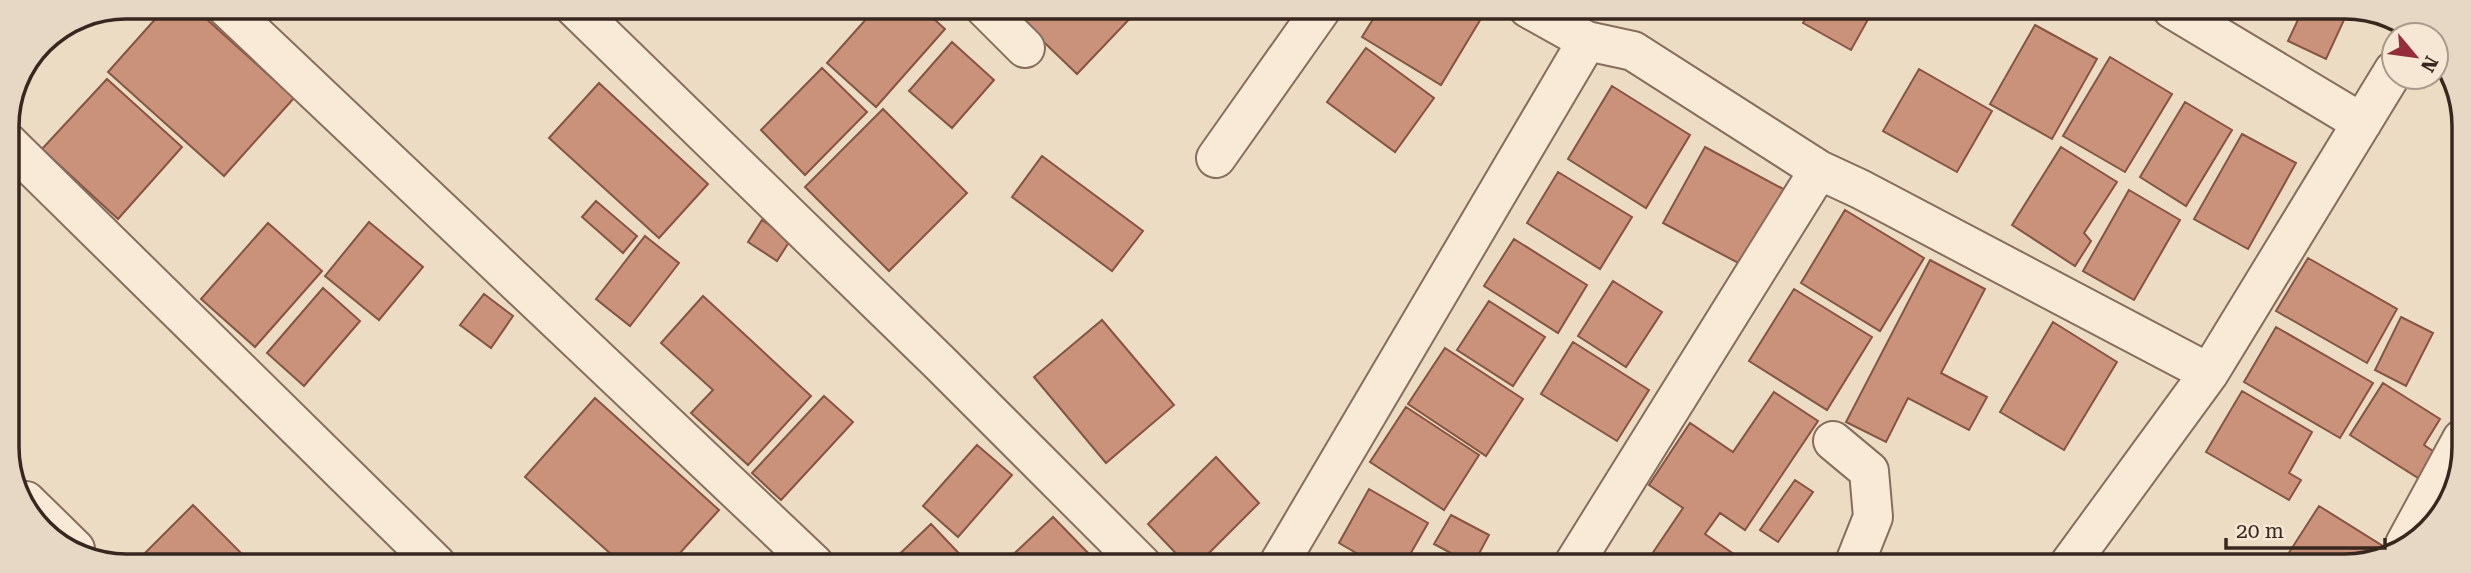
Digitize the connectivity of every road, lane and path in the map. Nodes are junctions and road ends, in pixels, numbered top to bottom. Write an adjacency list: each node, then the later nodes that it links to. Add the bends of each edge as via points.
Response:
1 (239, 19): 19 (street)
2 (585, 19): 20 (street)
3 (996, 19): 8 (street)
4 (1314, 19): 12 (street)
5 (1548, 19): 7 (street)
6 (2189, 19): 10 (street)
7 (1587, 41): 13 (street, via 1633,51); 21 (street)
8 (1025, 48)
9 (2382, 91): 10 (street)
10 (2362, 124): 14 (street)
11 (19, 154): 18 (street)
12 (1216, 158)
13 (1819, 170): 14 (street); 22 (street)
14 (2209, 373): 24 (street)
15 (1833, 441): 23 (street, via 1869,471 1873,517)
16 (2451, 460): 17 (street)
17 (2414, 528)
18 (426, 554)
19 (803, 554)
20 (1131, 554)
21 (1284, 554)
22 (1580, 554)
23 (1858, 554)
24 (2077, 554)

